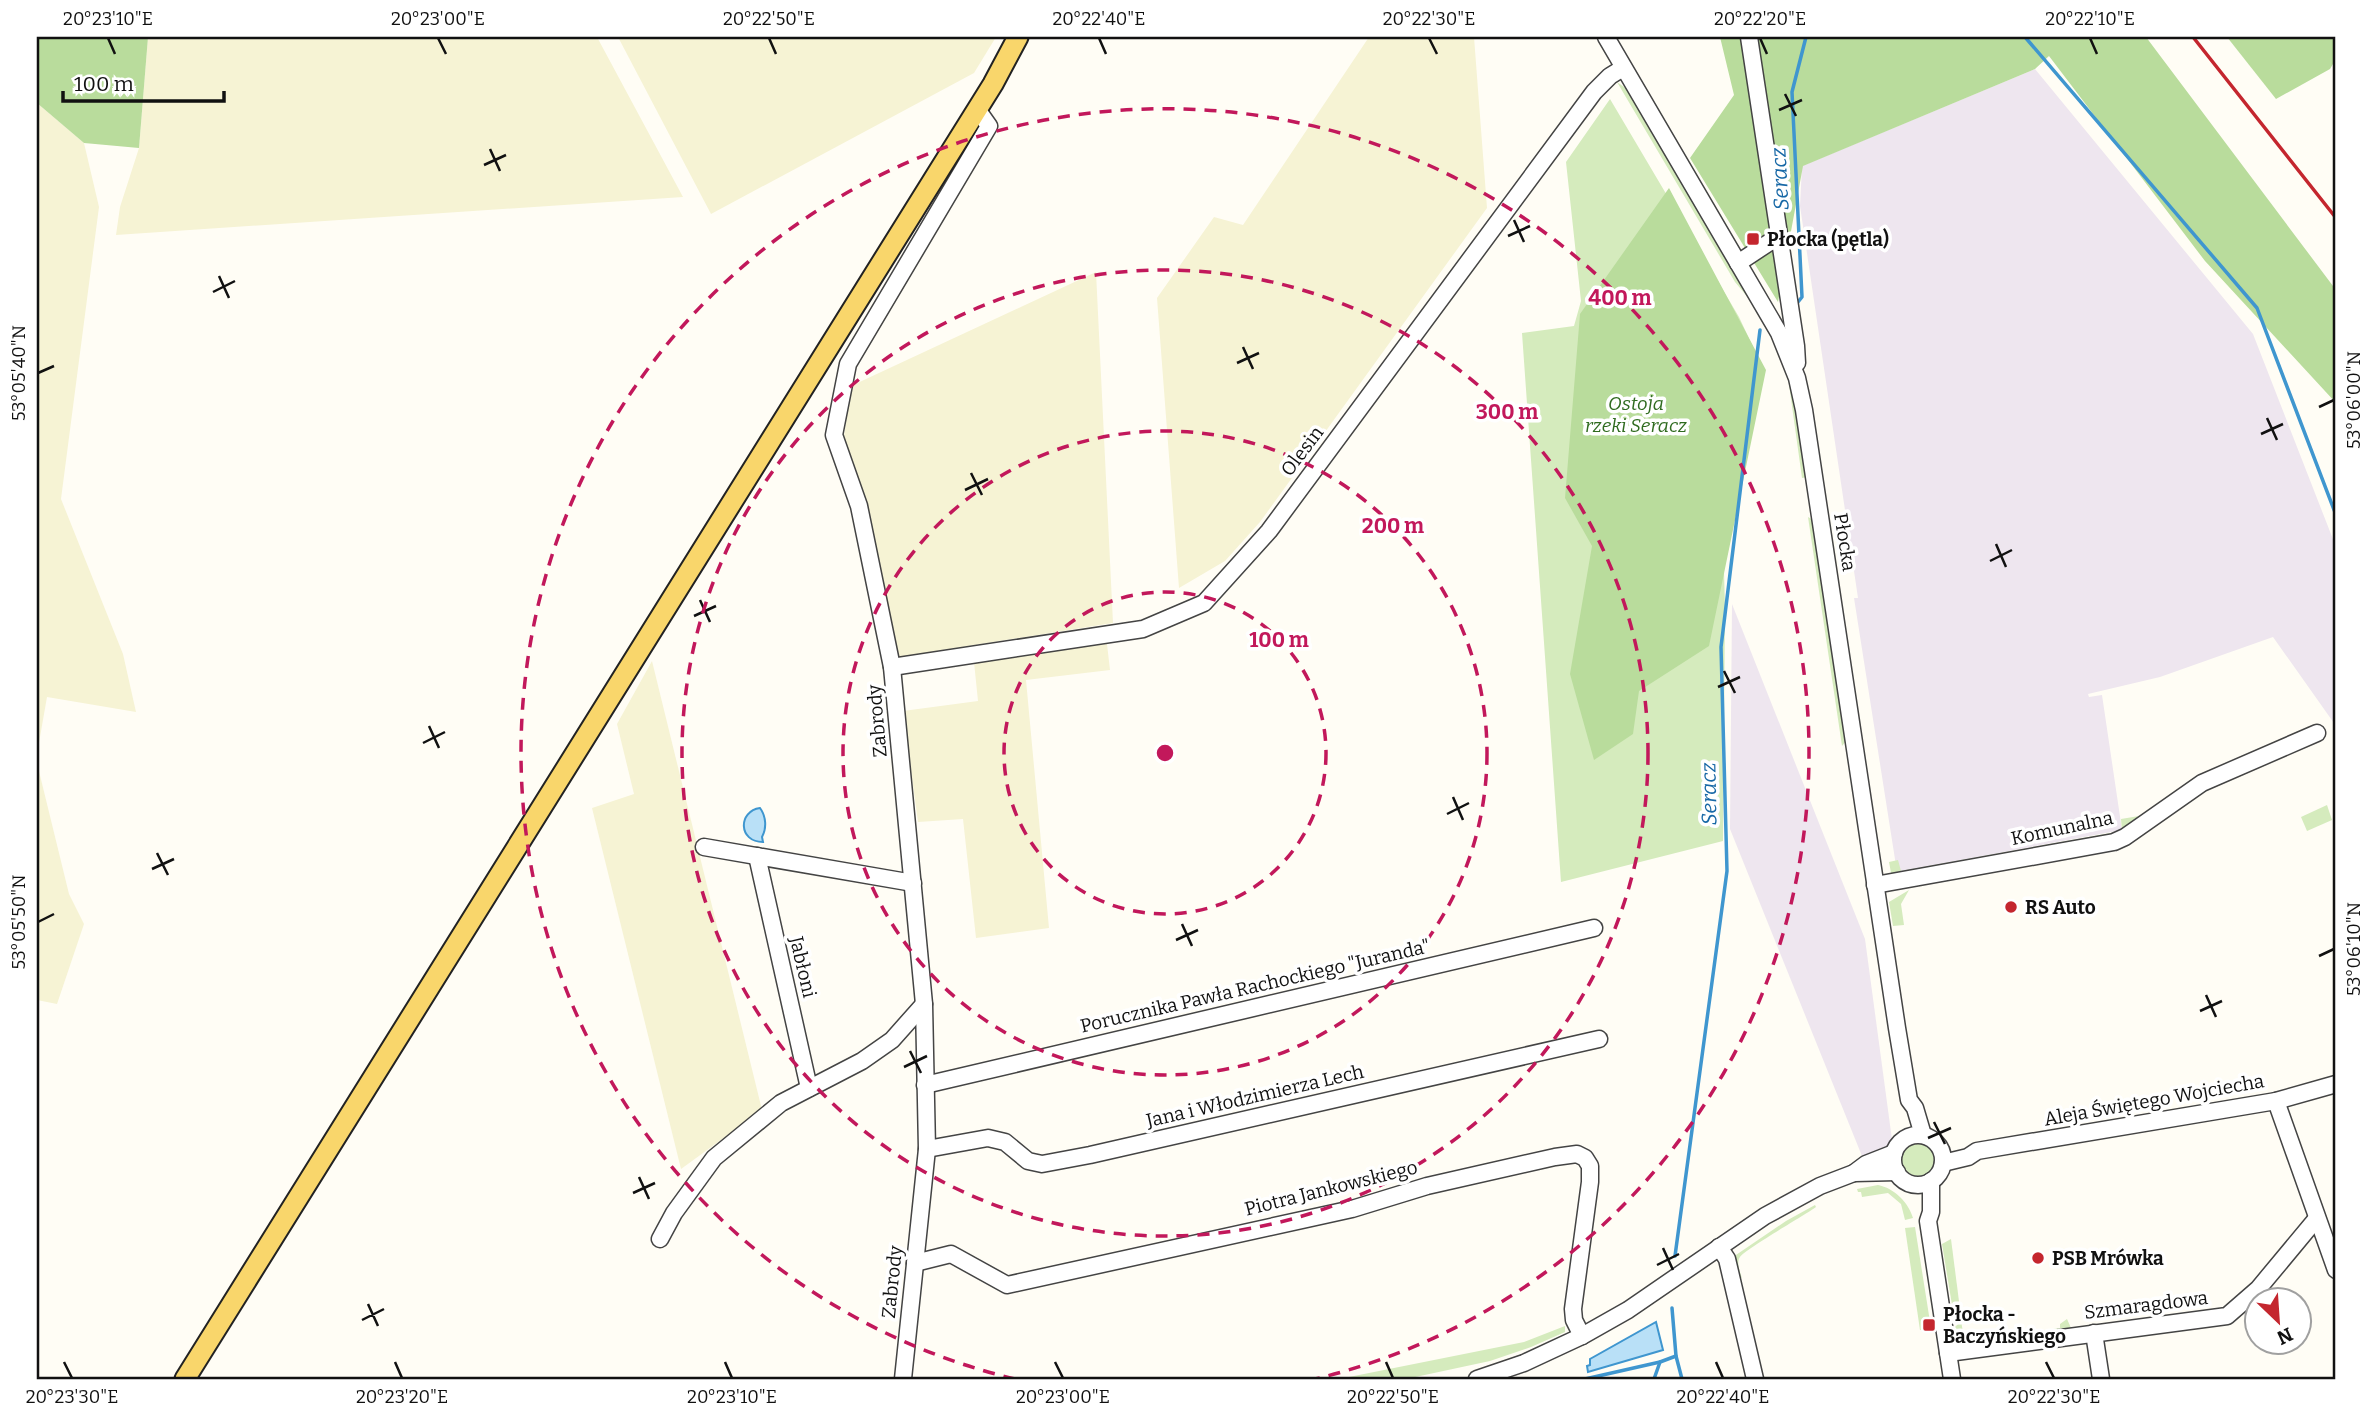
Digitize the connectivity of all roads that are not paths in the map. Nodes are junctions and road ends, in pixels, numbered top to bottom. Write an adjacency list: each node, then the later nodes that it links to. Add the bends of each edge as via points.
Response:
1 (1018, 37): 6 (main road)
2 (1028, 37): 6 (main road)
3 (1606, 37): 5 (street, Płocka)
4 (1749, 37): 8 (street)
5 (1623, 68): 9 (street, Płocka); 11 (street, Olesin, via 1594,92 1269,531 1204,603 1143,629)
6 (993, 84): 7 (main road)
7 (977, 109): 11 (street, Zabrody, via 989,127 848,364 834,435 859,506); 43 (main road)
8 (1779, 236): 9 (street); 10 (street)
9 (1738, 263): 10 (street, Płocka, via 1779,333)
10 (1797, 378): 16 (street, Płocka)
11 (892, 667): 15 (street, Zabrody)
12 (2317, 733): 16 (street, Komunalna, via 2202,783 2114,842)
13 (704, 847): 14 (street)
14 (757, 856): 15 (street); 22 (street, Jabłoni)
15 (913, 883): 18 (street, Zabrody)
16 (1875, 885): 23 (street, Płocka)
17 (1594, 928): 21 (street, Porucznika Pawła Rachockiego "Juranda")
18 (924, 1004): 21 (street, Zabrody); 22 (street, via 892,1040)
19 (1599, 1039): 27 (street, Jana i Włodzimierza Lech, via 1042,1164 1028,1161 1005,1142 988,1138)
20 (2336, 1084): 24 (street, Aleja Świętego Wojciecha)
21 (925, 1085): 27 (street, Zabrody)
22 (809, 1087): 36 (street, via 780,1103 714,1158)
23 (1909, 1100): 25 (street, Płocka); 26 (street, Płocka)
24 (2276, 1101): 29 (street, Aleja Świętego Wojciecha, via 1977,1150 1968,1157); 34 (street)
25 (1923, 1135): 26 (street); 29 (street, via 1933,1140)
26 (1905, 1138): 28 (street)
27 (927, 1149): 38 (street, Zabrody)
28 (1894, 1153): 30 (street); 31 (street)
29 (1942, 1156): 32 (street, via 1939,1173)
30 (1897, 1172): 31 (street); 33 (street)
31 (1854, 1173): 37 (street, via 1797,1197)
32 (1931, 1181): 33 (street); 35 (street)
33 (1912, 1184): 35 (street)
34 (2317, 1218): 39 (street); 40 (street, Szmaragdowa, via 2258,1289 2227,1316)
35 (1928, 1221): 42 (street)
36 (660, 1239)
37 (1719, 1247): 41 (street); 46 (street, via 1727,1259)
38 (915, 1263): 41 (street, Piotra Jankowskiego, via 951,1254 1007,1285 1577,1154 1590,1166 1573,1309); 44 (street, Zabrody)
39 (2336, 1270)
40 (2094, 1333): 42 (street, Szmaragdowa); 48 (street)
41 (1582, 1336): 45 (street)
42 (1948, 1353): 47 (street)
43 (185, 1379)
44 (903, 1379)
45 (1477, 1379)
46 (1755, 1379)
47 (1952, 1379)
48 (2101, 1379)

